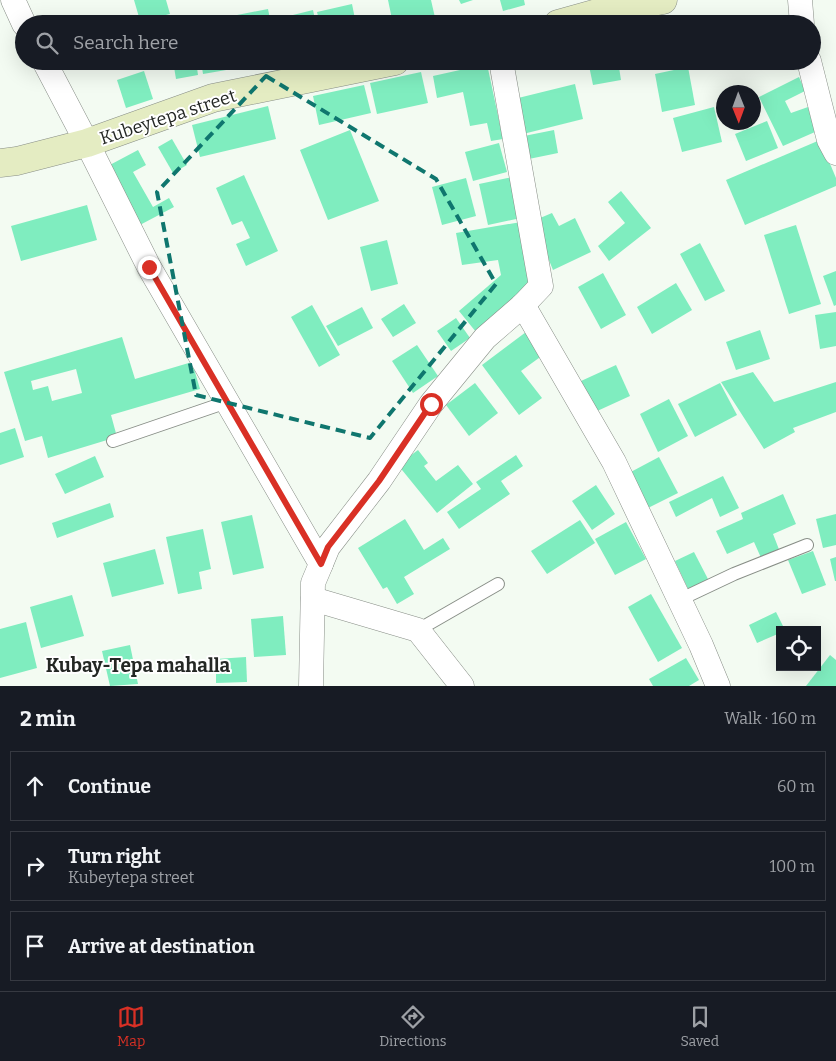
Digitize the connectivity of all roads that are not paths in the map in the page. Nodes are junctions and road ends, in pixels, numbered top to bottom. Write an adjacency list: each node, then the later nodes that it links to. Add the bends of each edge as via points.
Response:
1 (13, 0): 5 (street)
2 (663, 0): 4 (street)
3 (800, 0): 7 (street)
4 (606, 5): 6 (street)
5 (20, 15)
6 (581, 15)
7 (801, 15)
8 (49, 70): 12 (street, Kubeytepa street)
9 (351, 70): 12 (street, Kubeytepa street, via 213,98)
10 (503, 70): 15 (street, via 541,286)
11 (811, 70): 13 (street, via 829,140)
12 (88, 143): 14 (street, Kubeytepa street); 16 (street, Kubeytepa street, via 149,267)
13 (836, 153)
14 (0, 163)
15 (523, 306): 19 (street, via 485,338 431,404 379,481 328,547); 22 (street, via 614,462)
16 (227, 402): 17 (lane); 19 (street, Kubeytepa street)
17 (113, 441)
18 (807, 545): 22 (lane)
19 (321, 564): 21 (street, via 313,583)
20 (498, 584): 23 (lane)
21 (313, 599): 23 (street); 24 (street)
22 (679, 600): 26 (street)
23 (418, 630): 25 (street)
24 (311, 686)
25 (462, 686)
26 (718, 686)

